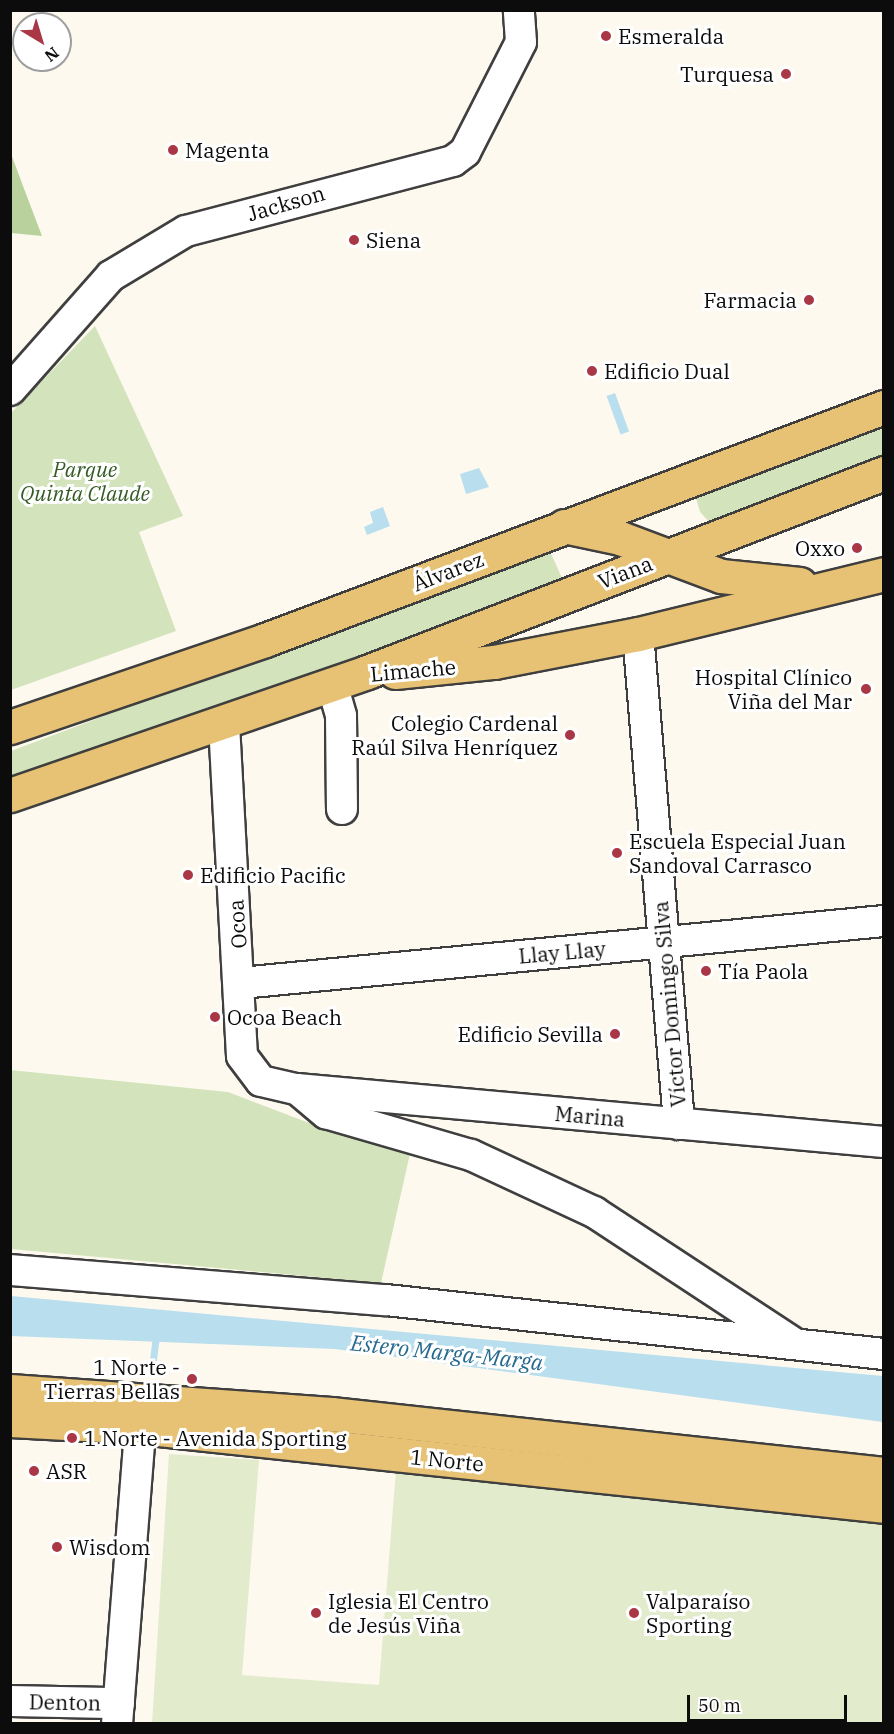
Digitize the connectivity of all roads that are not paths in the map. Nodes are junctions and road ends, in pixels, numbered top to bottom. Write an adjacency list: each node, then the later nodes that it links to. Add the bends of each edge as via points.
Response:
1 (519, 10): 2 (street, Jackson, via 521,42 465,152 453,161 186,231 111,276)
2 (10, 390)
3 (884, 407): 5 (main road, Álvarez)
4 (884, 473): 6 (main road, Viana)
5 (564, 526): 6 (main road, Limache); 15 (main road, Álvarez, via 265,640)
6 (669, 555): 8 (main road, Limache); 12 (main road, Viana)
7 (884, 574): 9 (main road, Limache)
8 (721, 576): 9 (main road, Limache); 10 (main road, via 723,600)
9 (826, 586): 10 (main road, Limache)
10 (715, 617): 11 (main road, Limache)
11 (638, 634): 12 (main road, Limache, via 494,662 414,672); 19 (street, Víctor Domingo Silva)
12 (367, 672): 13 (main road, Limache)
13 (332, 684): 14 (main road, Limache); 17 (street, via 341,716)
14 (224, 724): 16 (main road, Limache); 20 (street, Ocoa)
15 (10, 727)
16 (10, 795)
17 (342, 809)
18 (884, 921): 19 (street, Llay Llay)
19 (664, 942): 20 (street, Llay Llay); 22 (street, Víctor Domingo Silva)
20 (241, 983): 21 (street, Ocoa, via 246,1067 261,1081)
21 (297, 1089): 22 (street, Marina); 25 (street, via 326,1113 471,1155 594,1212)
22 (679, 1124): 23 (street, Marina)
23 (884, 1142)
24 (10, 1270): 25 (street, via 386,1300)
25 (797, 1346): 26 (street)
26 (884, 1354)
27 (10, 1391): 28 (main road, 1 Norte)
28 (142, 1412): 29 (main road, 1 Norte); 30 (main road, 1 Norte); 31 (main road, 1 Norte); 33 (street)
29 (10, 1420)
30 (884, 1474)
31 (884, 1506)
32 (10, 1701): 33 (street, Denton)
33 (118, 1713)

